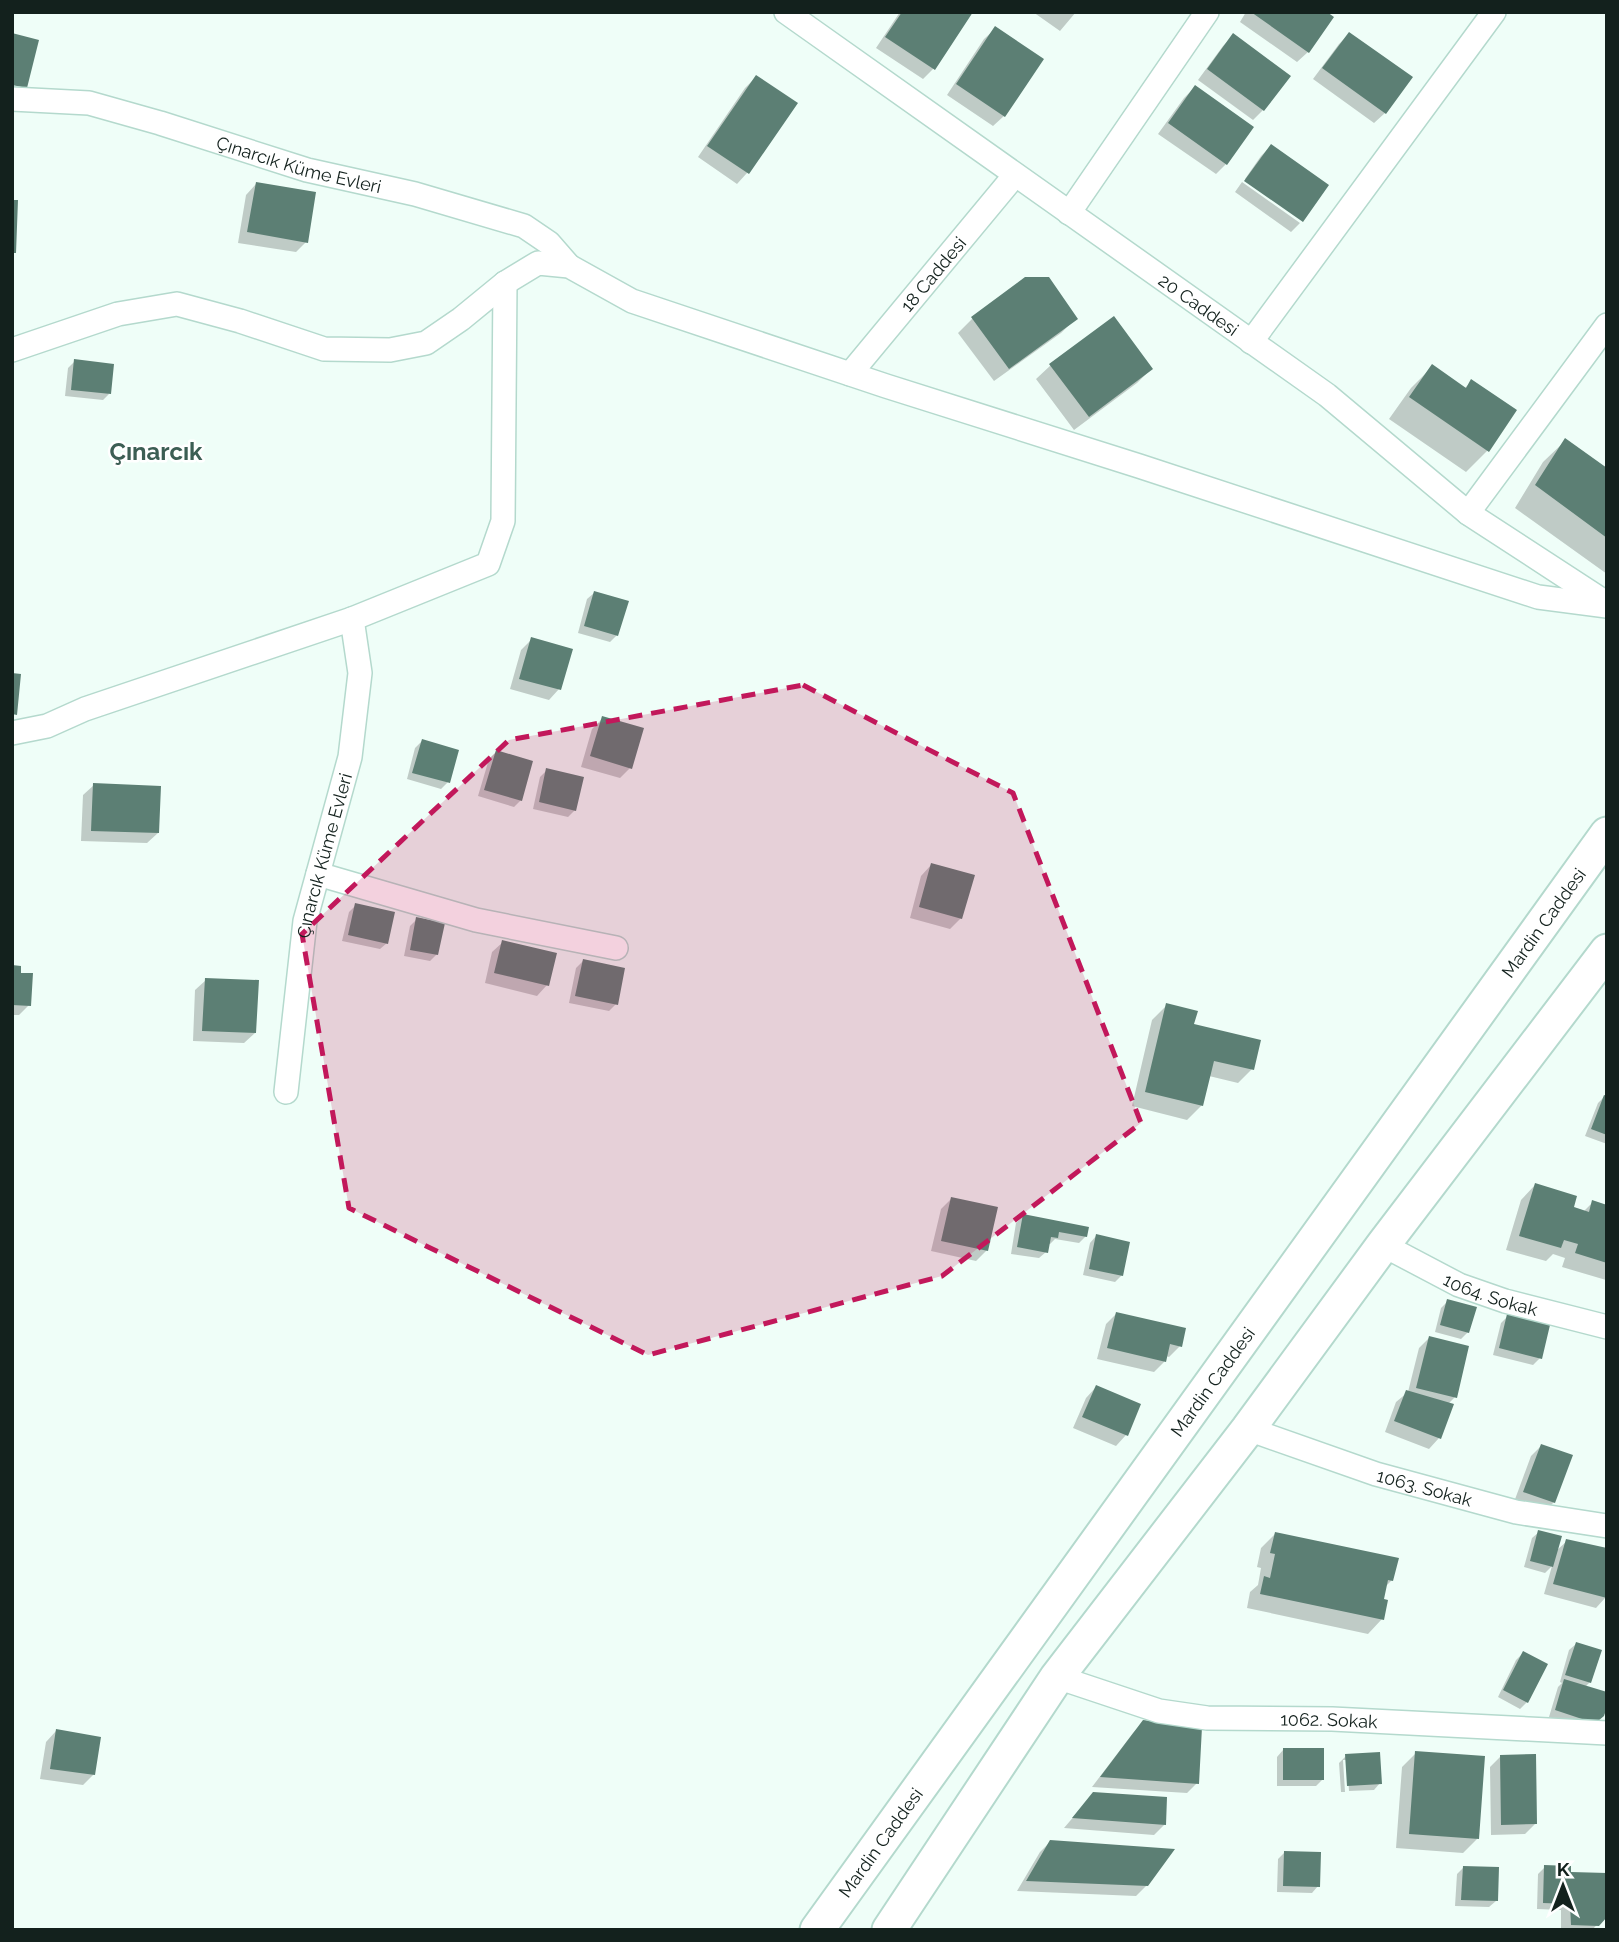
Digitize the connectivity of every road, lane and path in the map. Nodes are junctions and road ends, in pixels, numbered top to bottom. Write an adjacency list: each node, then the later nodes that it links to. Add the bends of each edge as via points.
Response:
1 (786, 12): 5 (street, 20 Caddesi)
2 (1207, 12): 6 (street)
3 (1494, 12): 10 (street)
4 (12, 99): 7 (street, Çınarcık Küme Evleri, via 89,103 307,170 512,222 549,243)
5 (1015, 175): 6 (street, 20 Caddesi); 12 (street, 18 Caddesi)
6 (1069, 213): 10 (street, 20 Caddesi)
7 (569, 266): 8 (street, Çınarcık Küme Evleri, via 538,263); 12 (street, Çınarcık Küme Evleri, via 632,301)
8 (505, 283): 11 (street, Çınarcık Küme Evleri, via 426,343 390,350 324,349 177,304 118,314); 15 (street, via 503,521 488,564)
9 (1607, 325): 13 (street)
10 (1251, 342): 13 (street, 20 Caddesi, via 1327,395)
11 (12, 350)
12 (850, 374): 14 (street, Çınarcık Küme Evleri, via 1538,597)
13 (1468, 513): 14 (street, 20 Caddesi)
14 (1607, 604)
15 (352, 619): 16 (street, via 47,726); 18 (street, Çınarcık Küme Evleri, via 359,673 351,757)
16 (12, 733)
17 (1607, 834): 28 (highway, Mardin Caddesi)
18 (318, 874): 19 (street, via 476,920); 21 (street, Çınarcık Küme Evleri, via 305,921)
19 (616, 948)
20 (1607, 951): 22 (highway)
21 (286, 1092)
22 (1383, 1245): 23 (street, 1064. Sokak, via 1470,1289); 24 (highway)
23 (1607, 1327)
24 (1248, 1429): 25 (street, 1063. Sokak, via 1376,1474 1516,1512); 26 (highway)
25 (1607, 1527)
26 (1057, 1677): 27 (street, 1062. Sokak, via 1159,1711 1207,1718 1332,1719); 29 (highway)
27 (1607, 1733)
28 (817, 1930)
29 (889, 1930)

